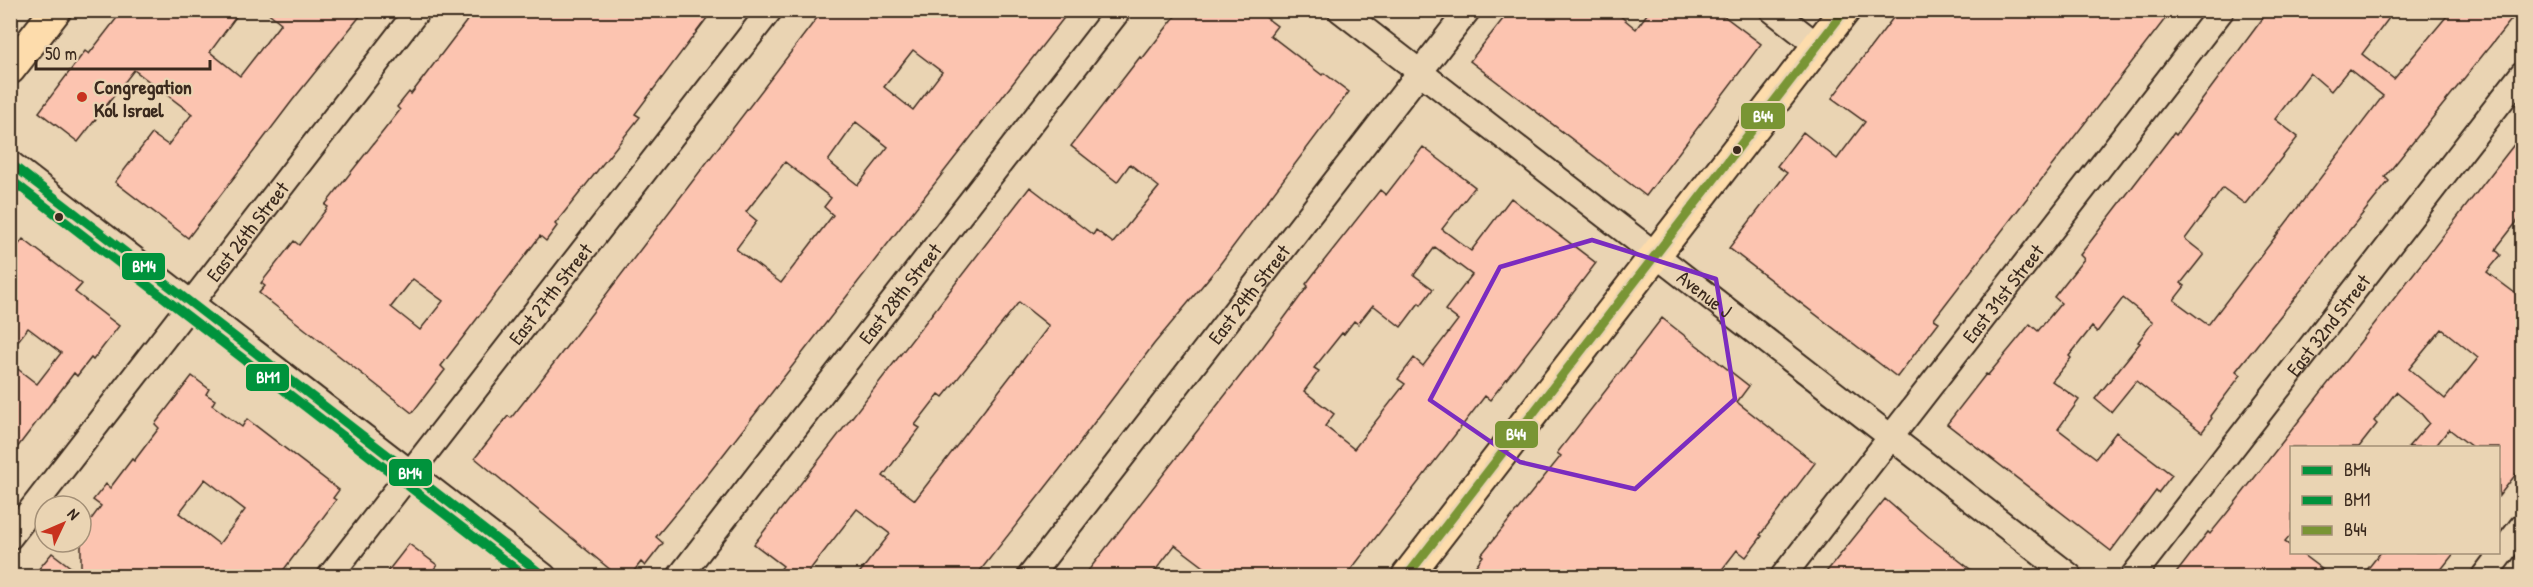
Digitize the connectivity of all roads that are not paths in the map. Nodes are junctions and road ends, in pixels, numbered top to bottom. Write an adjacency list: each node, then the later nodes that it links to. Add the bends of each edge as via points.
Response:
1 (56, 10): 11 (main road)
2 (418, 10): 16 (street, East 26th Street)
3 (770, 10): 18 (street, East 27th Street)
4 (1119, 10): 23 (street, East 28th Street)
5 (1340, 10): 12 (street, Avenue J)
6 (1468, 10): 12 (street, East 29th Street)
7 (1772, 10): 10 (street)
8 (1845, 10): 10 (main road)
9 (2222, 10): 17 (street, East 31st Street)
10 (1818, 46): 15 (main road)
11 (10, 69)
12 (1420, 72): 15 (street, Avenue J); 24 (street, East 29th Street)
13 (2523, 74): 28 (street, East 32nd Street)
14 (10, 163): 16 (street)
15 (1655, 255): 17 (street, Avenue J); 25 (main road)
16 (192, 304): 18 (street); 20 (street, East 26th Street)
17 (1891, 438): 26 (street, East 31st Street); 27 (street, Avenue J)
18 (410, 473): 21 (street, East 27th Street); 22 (street)
19 (2523, 526): 29 (street)
20 (10, 537)
21 (330, 576)
22 (544, 576)
23 (680, 576)
24 (1030, 576)
25 (1407, 576)
26 (1783, 576)
27 (2070, 576)
28 (2133, 576)
29 (2484, 576)

